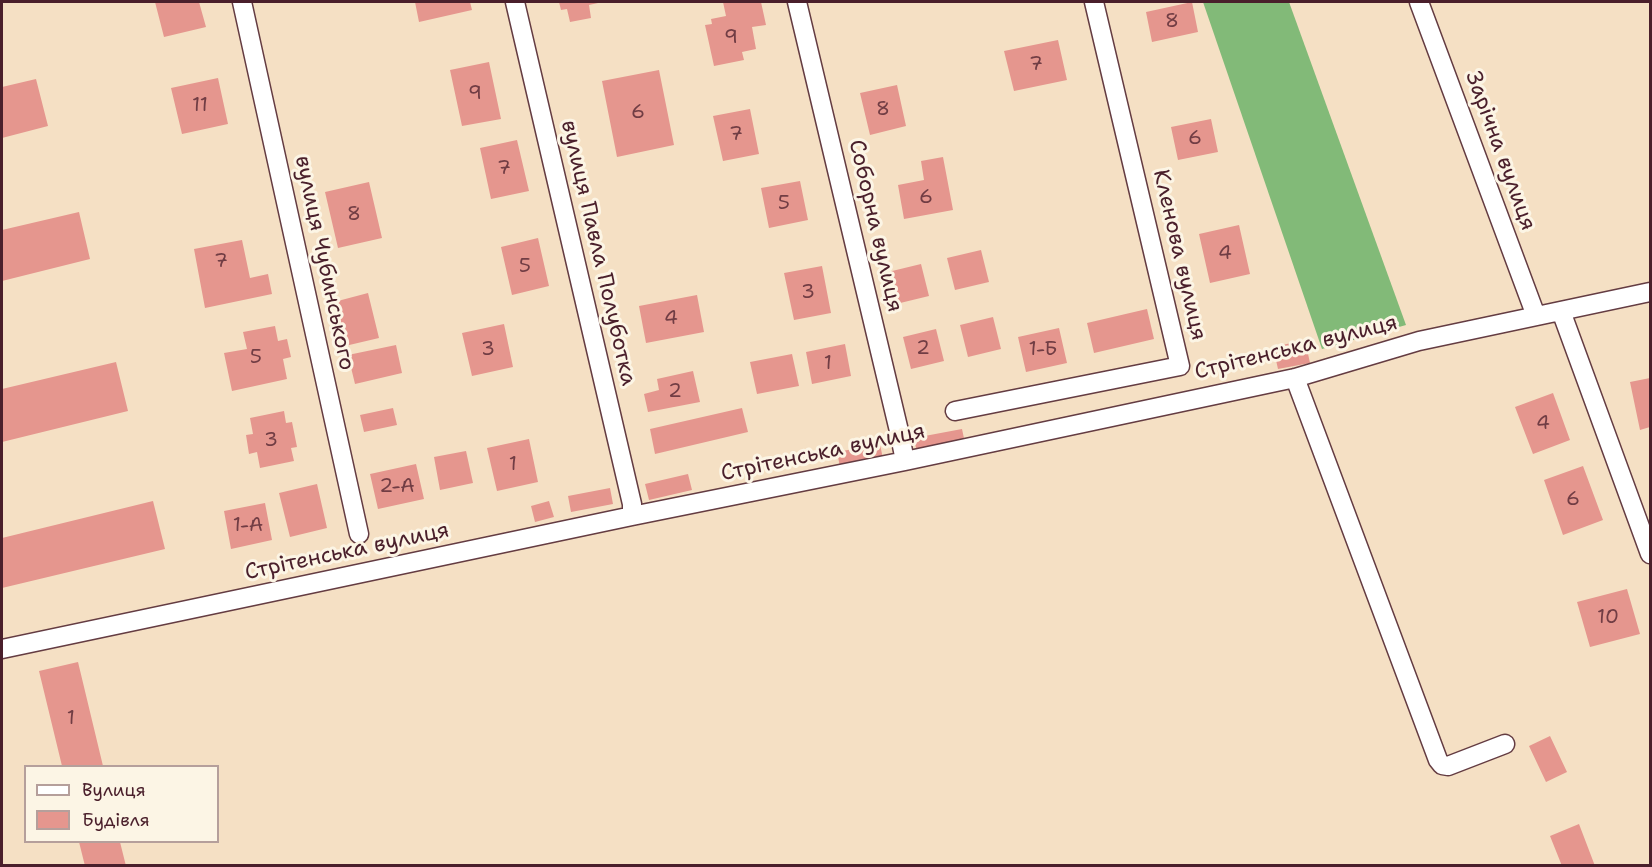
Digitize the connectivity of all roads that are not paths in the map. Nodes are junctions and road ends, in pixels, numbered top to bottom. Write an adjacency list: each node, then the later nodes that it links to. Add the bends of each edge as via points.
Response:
1 (242, 2): 13 (street, вулиця Чубинського)
2 (515, 2): 12 (street, вулиця Павла Полуботка)
3 (797, 2): 11 (street, Соборна вулиця)
4 (1094, 2): 10 (street, Кленова вулиця, via 1180,366)
5 (1419, 2): 8 (street, Зарічна вулиця)
6 (1650, 292): 7 (street, Стрітенська вулиця)
7 (1561, 311): 8 (street, Стрітенська вулиця); 14 (street)
8 (1536, 316): 9 (street, Стрітенська вулиця, via 1419,341)
9 (1295, 378): 11 (street, Стрітенська вулиця); 16 (street, via 1438,760 1448,766)
10 (955, 411)
11 (905, 461): 12 (street, Стрітенська вулиця)
12 (632, 516): 15 (street, Стрітенська вулиця)
13 (359, 534)
14 (1650, 554)
15 (2, 649)
16 (1505, 744)

